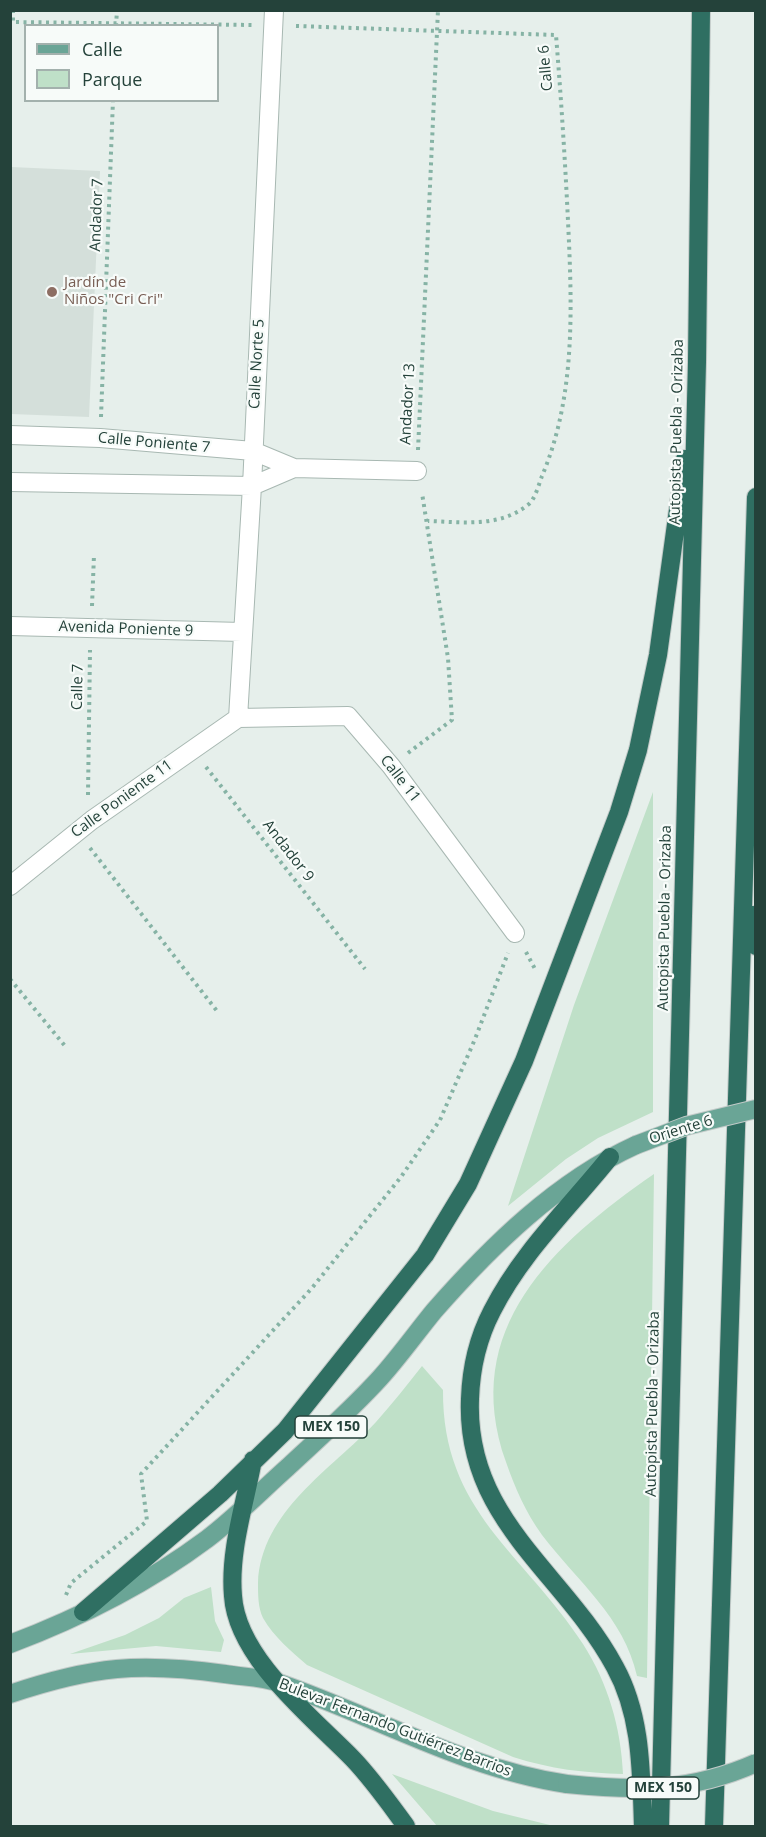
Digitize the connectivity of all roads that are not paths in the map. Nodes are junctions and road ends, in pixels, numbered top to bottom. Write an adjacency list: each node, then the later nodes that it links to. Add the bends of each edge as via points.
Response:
1 (701, 10): 3 (highway, Autopista Puebla - Orizaba)
2 (274, 18): 5 (street, Calle Norte 5)
3 (697, 362): 20 (highway, via 650,704 619,812 524,1061 468,1184 425,1255 285,1431); 29 (highway, Autopista Puebla - Orizaba)
4 (10, 435): 5 (street, Calle Poniente 7)
5 (253, 451): 6 (street, Calle Poniente 7); 9 (street, Calle Norte 5)
6 (294, 468): 7 (street, Calle Poniente 7); 9 (street, Calle Poniente 7)
7 (417, 471)
8 (10, 482): 9 (street, Calle Poniente 7)
9 (252, 486): 12 (street, Calle Norte 5)
10 (756, 497): 14 (highway)
11 (10, 626): 12 (street, Avenida Poniente 9)
12 (242, 632): 13 (street, Calle Norte 5)
13 (238, 718): 15 (street, Calle Poniente 11, via 92,820); 16 (street, Calle 11, via 348,716 391,766)
14 (746, 829): 17 (highway); 30 (highway)
15 (10, 886)
16 (515, 933)
17 (756, 946)
18 (756, 1110): 19 (main road, Oriente 6 / MEX 150, bridge, via 686,1125)
19 (610, 1157): 21 (main road, MEX 150, via 572,1181 475,1266 379,1378); 28 (highway, via 537,1240 491,1312 478,1343 469,1422 480,1470 500,1514 603,1647 620,1679 629,1700 640,1753)
20 (253, 1461): 21 (highway); 22 (highway)
21 (244, 1506): 22 (main road, MEX 150, via 177,1560); 24 (highway, via 232,1573 233,1599 253,1648)
22 (83, 1612): 23 (main road, MEX 150)
23 (10, 1644)
24 (277, 1682): 25 (main road, Bulevar Fernando Gutiérrez Barrios / MEX 150, via 173,1667 136,1667 94,1670); 26 (main road, Bulevar Fernando Gutiérrez Barrios / MEX 150, bridge, via 507,1773 567,1784 654,1790); 27 (highway, via 380,1789)
25 (10, 1694)
26 (756, 1763)
27 (406, 1827)
28 (643, 1827)
29 (660, 1827)
30 (714, 1827)

